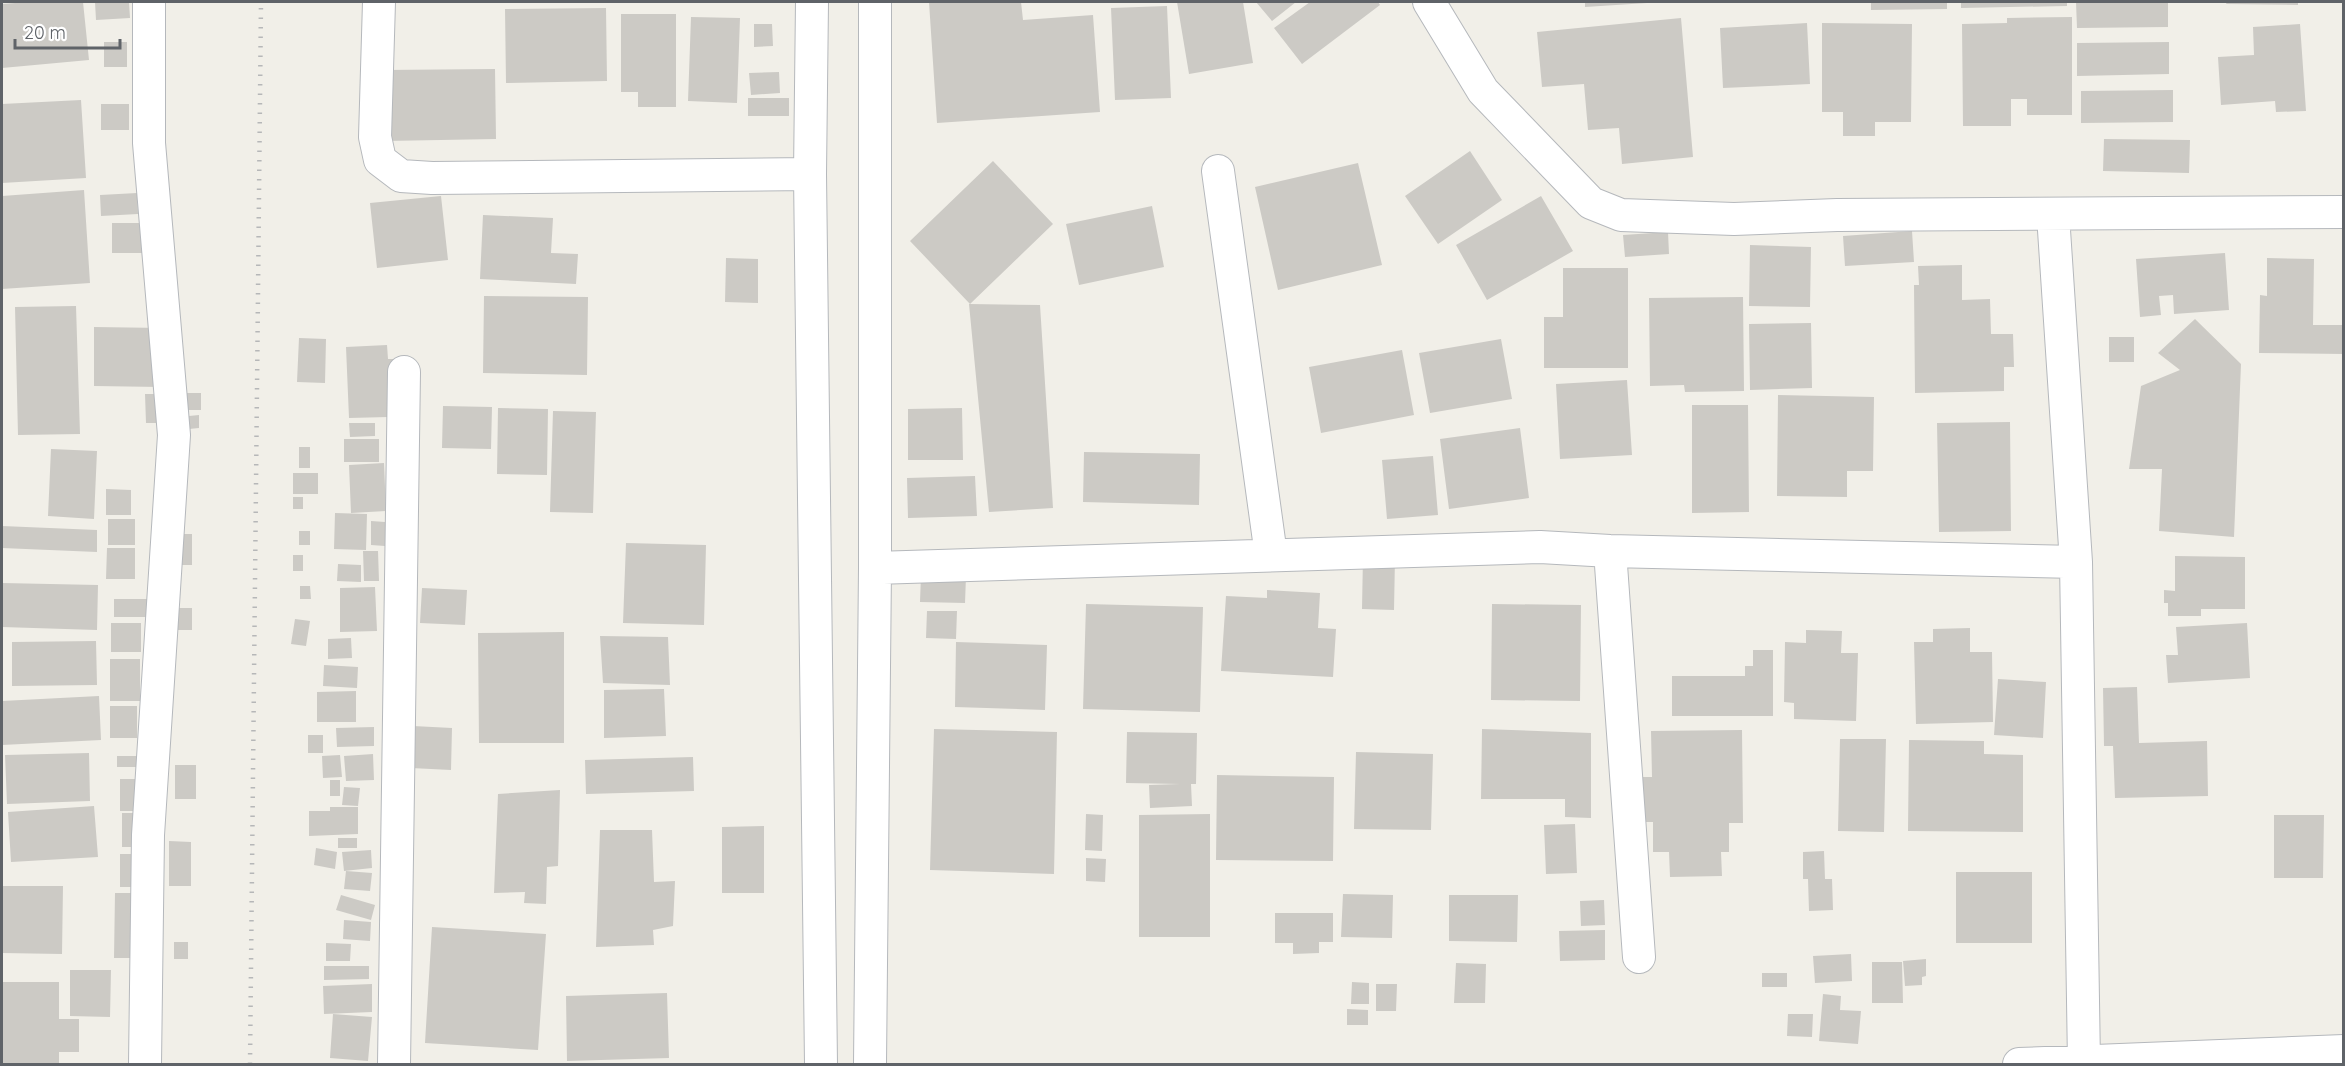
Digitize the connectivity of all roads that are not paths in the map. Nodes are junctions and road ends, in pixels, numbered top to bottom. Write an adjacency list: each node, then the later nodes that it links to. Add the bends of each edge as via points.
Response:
1 (149, 2): 18 (street, via 149,143 174,435 147,835)
2 (379, 2): 7 (street, via 375,137 380,160 401,176)
3 (812, 2): 7 (street)
4 (875, 2): 14 (street)
5 (1429, 2): 9 (street, via 1483,91 1591,203 1621,214 1734,219)
6 (1218, 171): 12 (street)
7 (810, 174): 20 (street)
8 (2343, 212): 9 (street)
9 (2053, 214): 13 (street)
10 (404, 372): 19 (street)
11 (1610, 551): 12 (street, via 1539,547); 13 (street); 15 (street)
12 (1271, 555): 14 (street)
13 (2076, 562): 17 (street)
14 (875, 568): 21 (street)
15 (1639, 957)
16 (2343, 1051): 17 (street)
17 (2084, 1063): 22 (street)
18 (145, 1065)
19 (394, 1065)
20 (821, 1065)
21 (870, 1065)
22 (2019, 1065)

